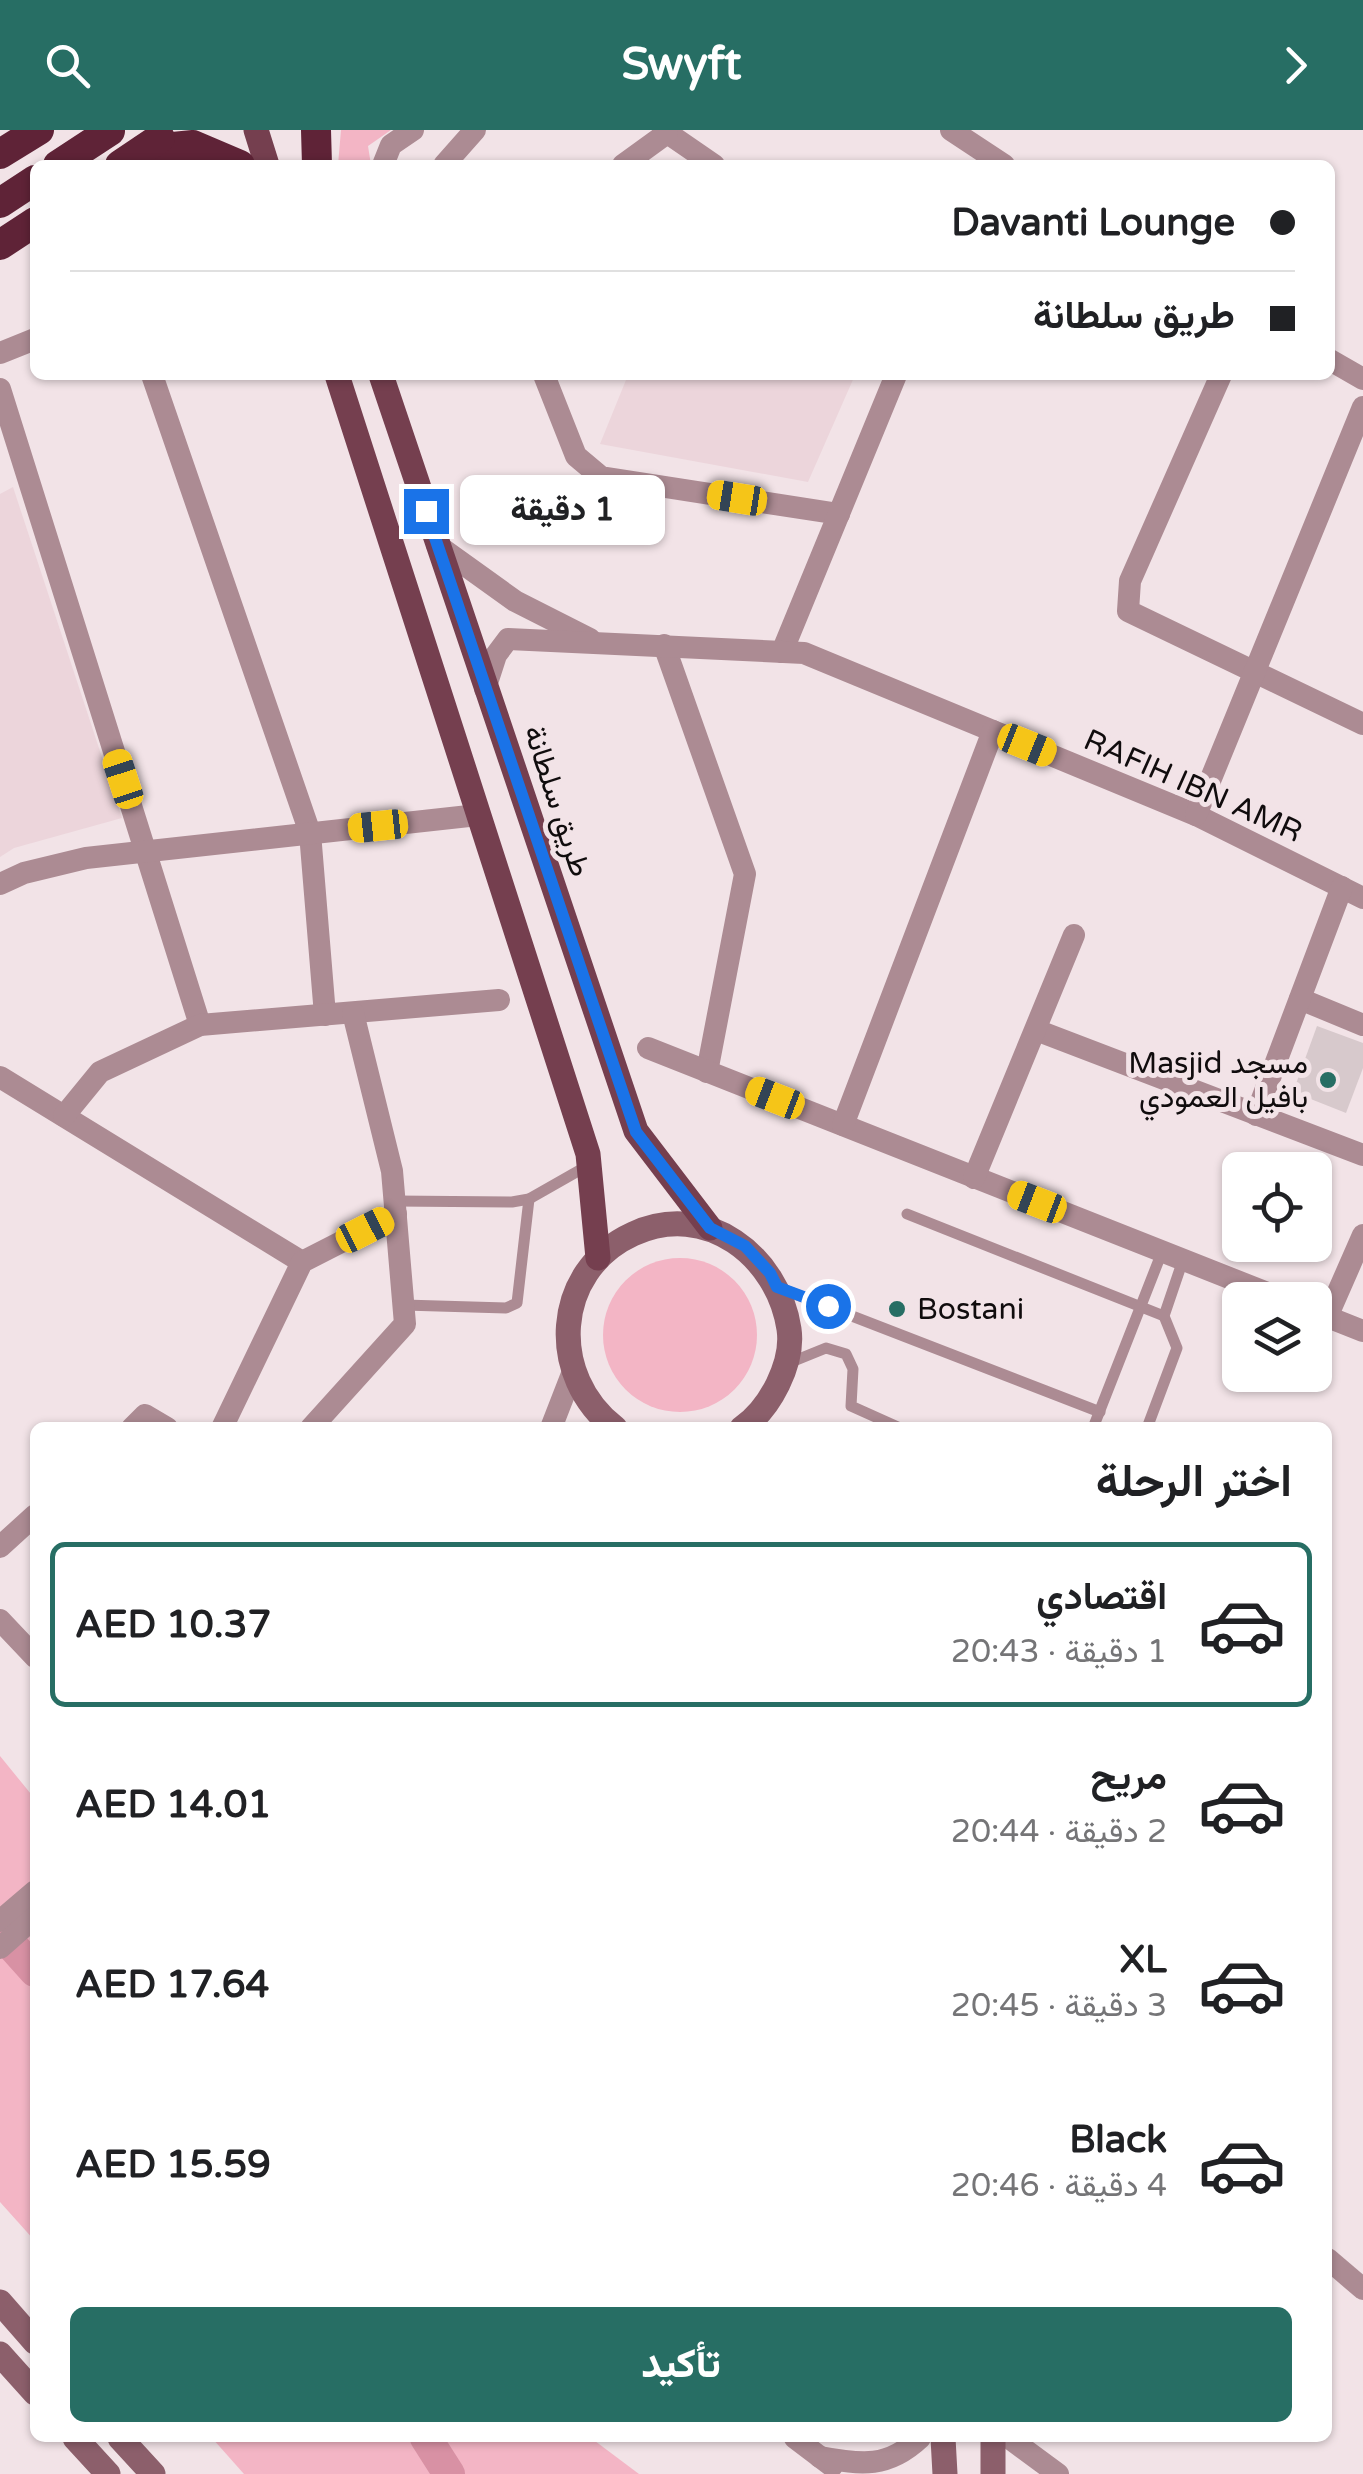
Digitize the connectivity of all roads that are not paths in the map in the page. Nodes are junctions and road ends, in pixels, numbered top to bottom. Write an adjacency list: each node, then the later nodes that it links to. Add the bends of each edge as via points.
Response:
1 (38, 130): 11 (highway)
2 (110, 130): 12 (highway)
3 (256, 130): 14 (main road)
4 (304, 130): 15 (main road)
5 (316, 130): 16 (highway)
6 (412, 130): 17 (street, via 391,144)
7 (476, 130): 18 (street)
8 (951, 130): 21 (street)
9 (665, 132): 19 (street); 20 (street)
10 (148, 144): 13 (highway, via 193,145)
11 (0, 154)
12 (65, 160)
13 (228, 160)
14 (266, 160)
15 (314, 160)
16 (316, 160)
17 (385, 160)
18 (449, 160)
19 (629, 160)
20 (707, 160)
21 (990, 160)
22 (30, 183): 23 (highway)
23 (0, 203)
24 (30, 225): 25 (highway)
25 (0, 246)
26 (30, 341): 27 (street)
27 (0, 353)
28 (1335, 363): 29 (street)
29 (1363, 379)
30 (154, 380): 50 (street)
31 (339, 380): 48 (main road)
32 (383, 380): 40 (main road, طريق سلطانة)
33 (546, 380): 39 (street, via 576,456 601,477)
34 (894, 380): 39 (street)
35 (1219, 380): 44 (street, via 1126,603 1135,618)
36 (0, 389): 38 (street)
37 (1363, 407): 44 (street)
38 (10, 459): 51 (street)
39 (839, 514): 43 (street)
40 (436, 545): 41 (street, via 515,601); 45 (main road, طريق سلطانة)
41 (593, 641): 42 (street, RAFIH IBN AMR); 45 (street, RAFIH IBN AMR, via 508,639)
42 (664, 645): 43 (street, RAFIH IBN AMR); 64 (street, via 745,874)
43 (782, 652): 47 (street, RAFIH IBN AMR, via 804,653)
44 (1254, 673): 46 (street); 49 (street)
45 (485, 689): 76 (main road, طريق سلطانة, via 636,1132)
46 (1363, 724)
47 (993, 731): 49 (street, RAFIH IBN AMR); 68 (street)
48 (478, 815): 50 (street); 71 (main road)
49 (1196, 815): 53 (street, RAFIH IBN AMR)
50 (310, 833): 51 (street); 59 (street)
51 (146, 851): 52 (street, via 86,858); 60 (street)
52 (0, 884)
53 (1342, 887): 54 (street, RAFIH IBN AMR); 57 (street)
54 (1363, 898)
55 (1074, 935): 62 (street)
56 (499, 1000): 58 (street)
57 (1300, 1000): 61 (street); 66 (street)
58 (352, 1012): 59 (street); 74 (street)
59 (324, 1015): 60 (street)
60 (200, 1025): 67 (street, via 100,1072)
61 (1363, 1025)
62 (1036, 1030): 66 (street); 72 (street)
63 (648, 1048): 64 (street)
64 (708, 1072): 68 (street)
65 (0, 1078): 67 (street)
66 (1256, 1115): 70 (street)
67 (64, 1116): 80 (street)
68 (842, 1125): 72 (street)
69 (1363, 1129): 70 (street)
70 (1359, 1154)
71 (589, 1165): 73 (lane); 79 (main road)
72 (974, 1178): 78 (street)
73 (528, 1198): 74 (lane); 84 (lane, via 517,1304)
74 (396, 1208): 80 (street); 84 (street)
75 (907, 1214): 85 (lane)
76 (710, 1228): 79 (main road, via 670,1224 633,1234); 82 (main road, via 745,1246)
77 (1363, 1235): 83 (street)
78 (1173, 1256): 81 (street); 85 (lane); 86 (lane)
79 (598, 1258): 90 (main road, via 569,1312)
80 (302, 1262): 92 (street)
81 (1239, 1282)
82 (777, 1287): 89 (main road, via 790,1336); 91 (lane)
83 (1332, 1293)
84 (404, 1305): 93 (street, via 405,1324)
85 (1140, 1306): 86 (lane); 91 (lane)
86 (1164, 1316): 99 (lane, via 1176,1348)
87 (1332, 1318): 88 (street)
88 (1363, 1331)
89 (782, 1366): 96 (main road, via 776,1390); 97 (lane, via 826,1348 839,1350 852,1360 851,1406)
90 (572, 1374): 94 (street); 95 (main road, via 594,1412)
91 (1100, 1412): 98 (lane)
92 (225, 1422)
93 (315, 1422)
94 (553, 1422)
95 (608, 1422)
96 (749, 1422)
97 (887, 1422)
98 (1096, 1422)
99 (1149, 1422)
100 (30, 1520): 101 (street)
101 (0, 1547)
102 (0, 1620): 103 (street)
103 (30, 1652)
104 (30, 1894): 105 (street)
105 (0, 1921)
106 (30, 1921): 107 (street)
107 (0, 1948)
108 (1332, 2263): 109 (street)
109 (1363, 2289)
110 (0, 2302): 111 (main road)
111 (30, 2336)
112 (0, 2354): 113 (main road)
113 (30, 2387)
114 (79, 2442): 122 (main road)
115 (124, 2442): 123 (main road)
116 (800, 2442): 121 (street)
117 (916, 2442): 121 (street, via 879,2464)
118 (944, 2442): 125 (main road)
119 (993, 2442): 126 (main road)
120 (1014, 2442): 127 (street)
121 (820, 2457): 124 (street)
122 (108, 2474)
123 (153, 2474)
124 (843, 2474)
125 (944, 2474)
126 (992, 2474)
127 (1058, 2474)

